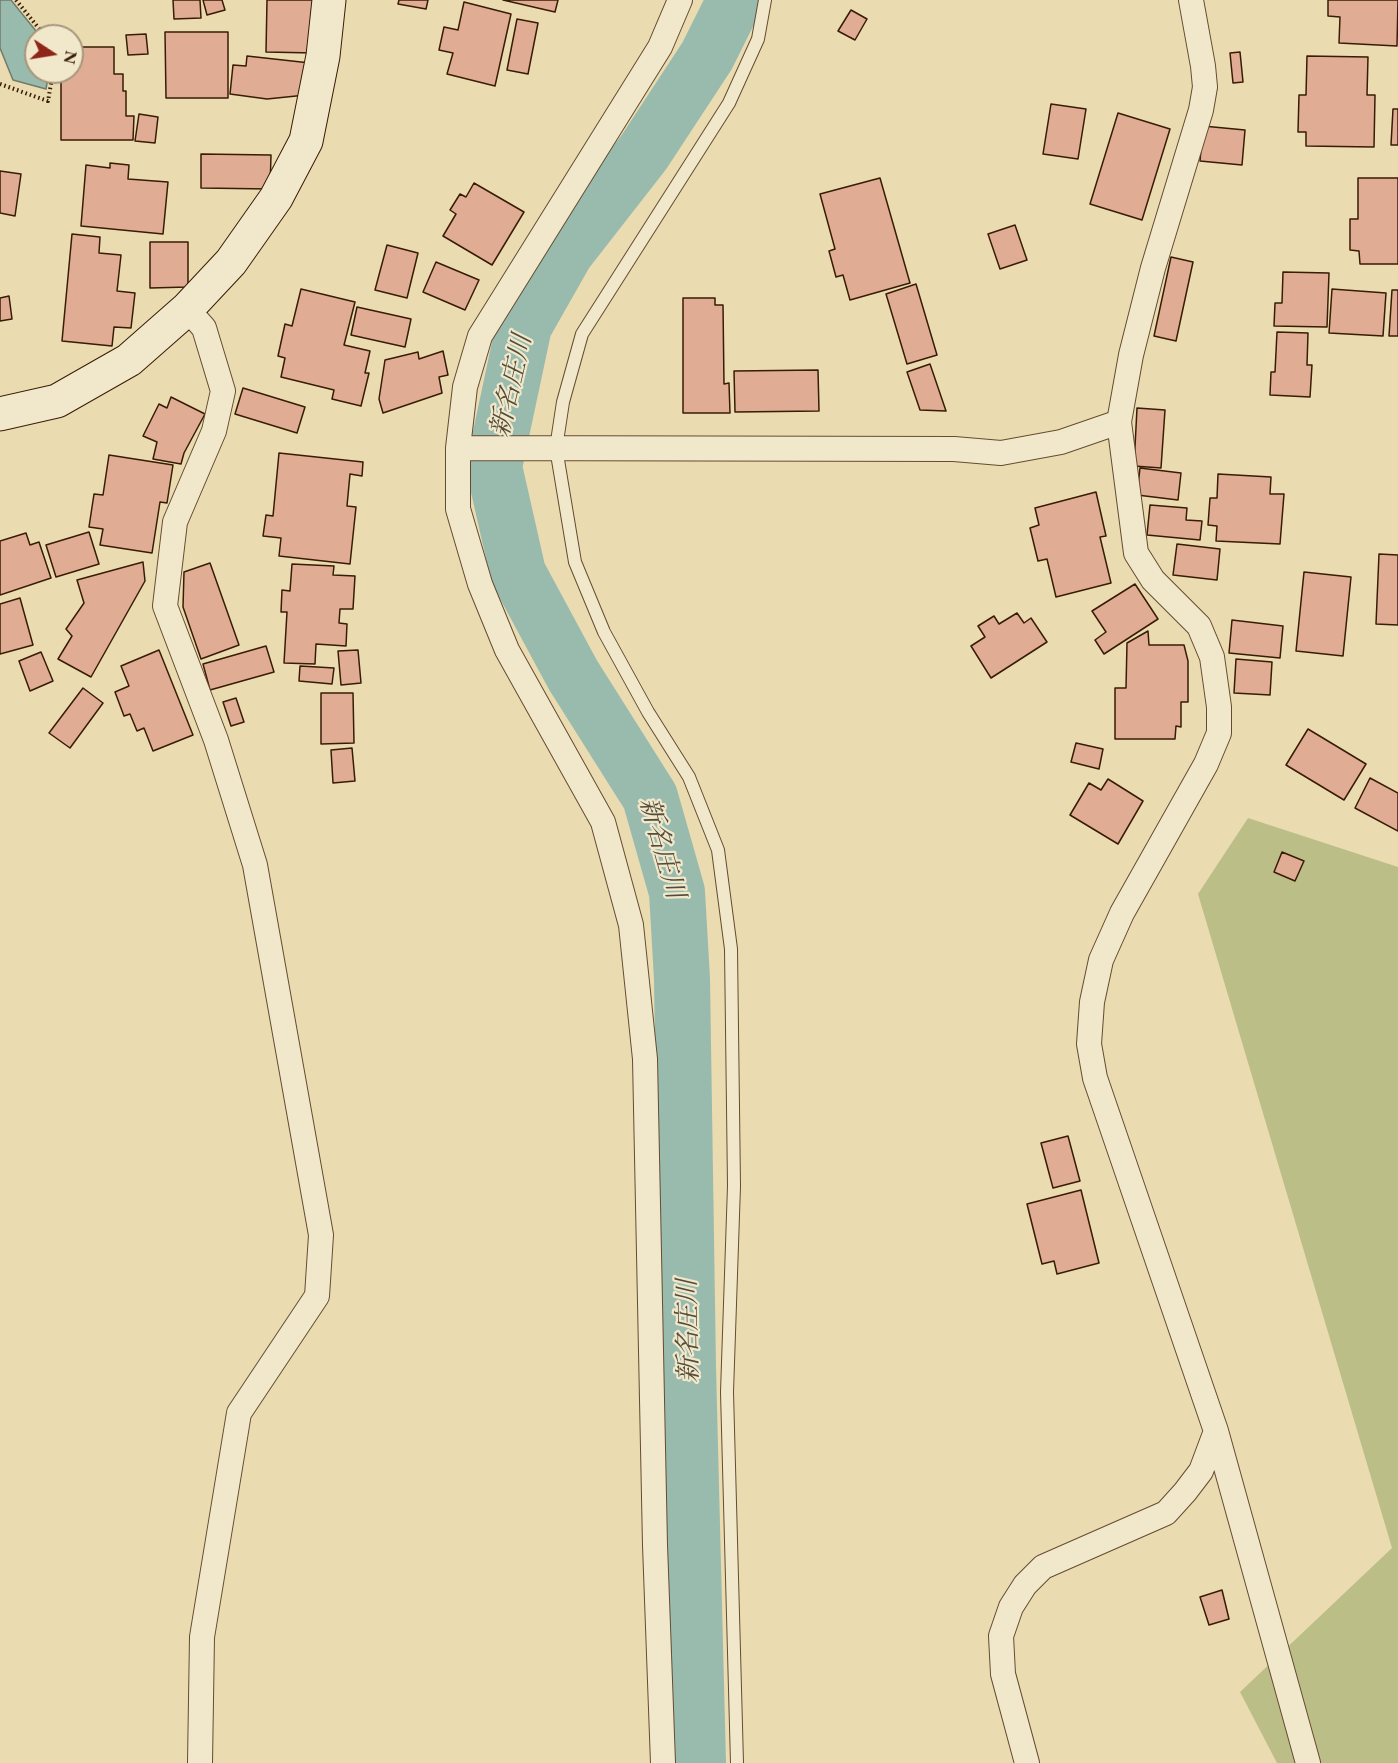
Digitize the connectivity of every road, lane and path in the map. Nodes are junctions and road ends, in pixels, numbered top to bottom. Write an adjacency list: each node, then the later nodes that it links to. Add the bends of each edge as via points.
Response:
1 (16, 0): 6 (path)
2 (329, 0): 9 (street, via 323,56 306,141 276,198 231,262)
3 (680, 0): 12 (street, via 660,47 480,336 465,387)
4 (765, 0): 13 (lane, via 758,39 729,103 582,333)
5 (1191, 0): 11 (street, via 1205,87 1150,279)
6 (35, 24)
7 (0, 84): 8 (path, via 48,101)
8 (50, 84)
9 (186, 309): 10 (street, via 129,360 57,401); 15 (street, via 204,328 223,391 214,431 175,522 165,606 216,741 255,865 321,1235 317,1296 240,1413 202,1637)
10 (0, 414)
11 (1119, 422): 13 (street, via 1061,442 1001,453 943,449); 14 (street, via 1136,553 1153,580 1198,626 1212,657 1219,733 1206,764 1122,913 1101,960 1089,1044 1095,1078)
12 (462, 448): 13 (street); 16 (street, via 458,509 480,584 507,650 603,822 631,925 645,1059)
13 (554, 448): 17 (lane, via 575,562 604,632 689,777 718,850 731,949 734,1186 727,1392)
14 (1216, 1431): 18 (street, via 1201,1471 1166,1513 1043,1567 1011,1607 1001,1636 1003,1674); 19 (street)
15 (200, 1763)
16 (663, 1763)
17 (737, 1763)
18 (1027, 1763)
19 (1308, 1763)

